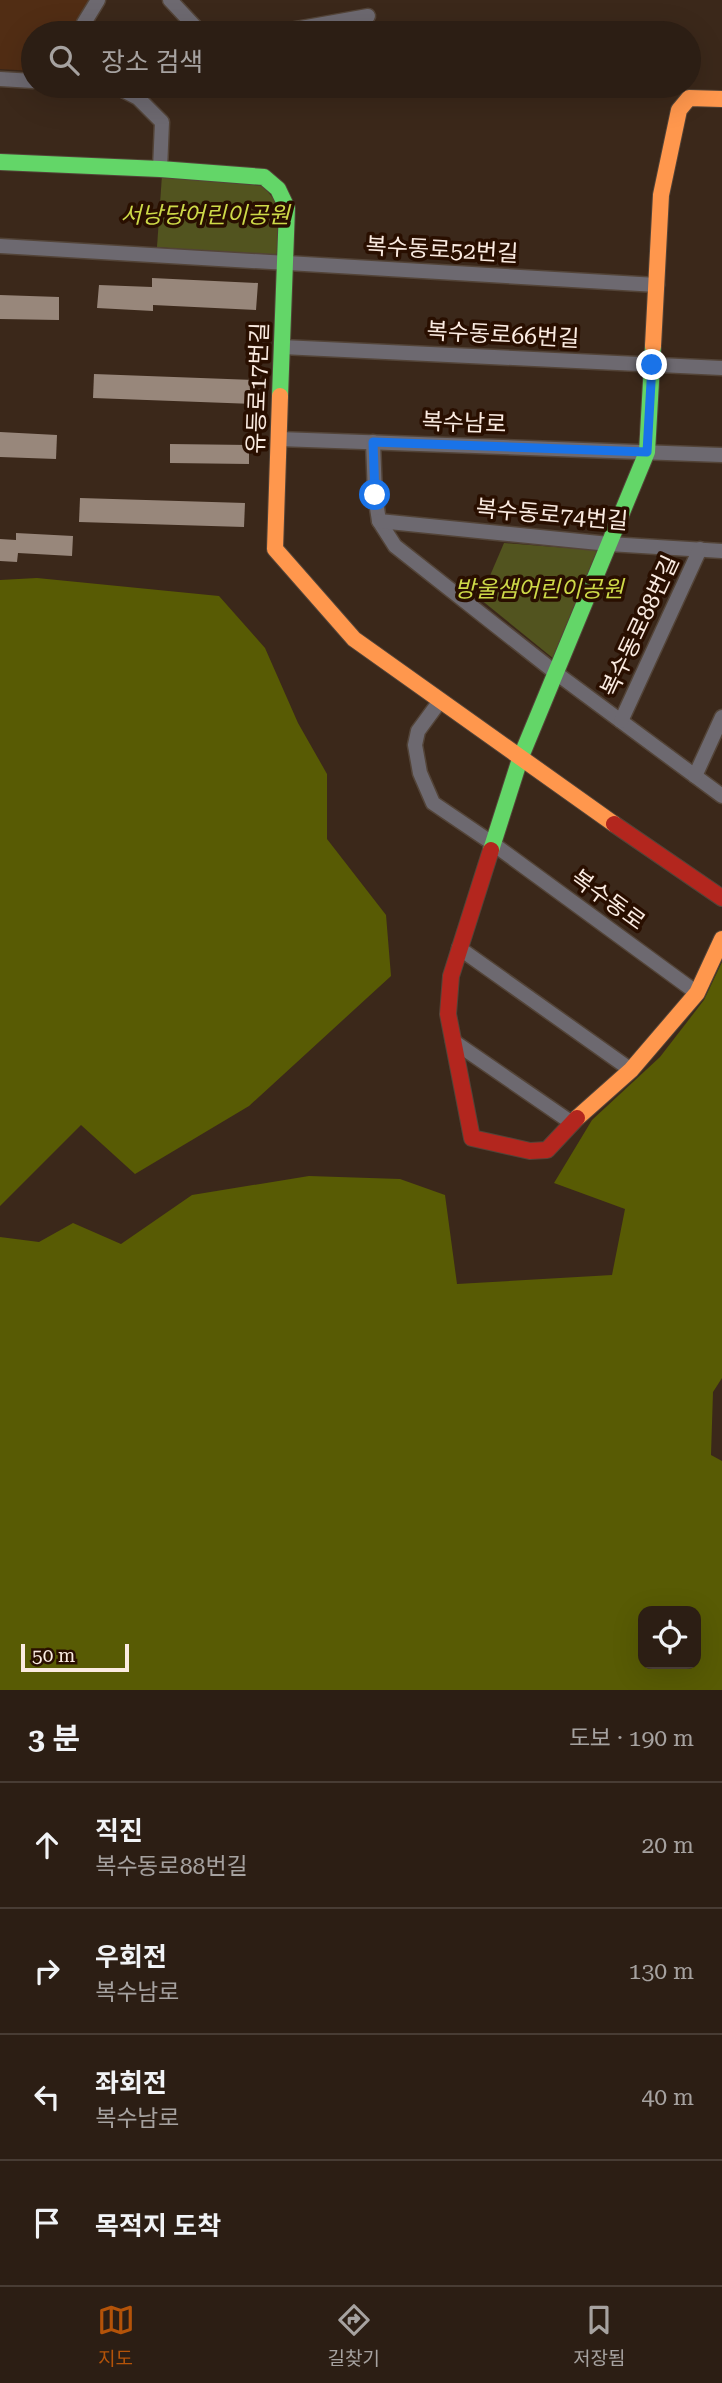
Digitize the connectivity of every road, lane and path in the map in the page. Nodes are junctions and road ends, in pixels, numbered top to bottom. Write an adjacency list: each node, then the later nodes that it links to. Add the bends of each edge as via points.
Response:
1 (98, 0): 4 (street)
2 (170, 0): 5 (street)
3 (368, 16): 6 (street)
4 (85, 21)
5 (190, 21)
6 (340, 21)
7 (0, 79): 8 (street)
8 (21, 80)
9 (136, 98): 12 (street, via 162,122)
10 (722, 99): 15 (street, via 689,98 679,110 661,195)
11 (0, 162): 12 (street, 유등로17번길)
12 (160, 169): 14 (street, 유등로17번길, via 264,177 287,208)
13 (0, 246): 14 (street, 복수동로52번길)
14 (286, 264): 15 (street, 복수동로52번길); 16 (street, 유등로17번길)
15 (657, 285): 17 (street)
16 (282, 347): 17 (street, 복수동로66번길); 19 (street, 유등로17번길)
17 (652, 365): 18 (street, 복수동로66번길); 21 (street)
18 (722, 368)
19 (279, 439): 20 (street, 복수남로); 28 (street, 유등로17번길, via 275,550 354,639)
20 (373, 442): 21 (street, 복수남로); 23 (street, 복수동로88번길)
21 (647, 452): 22 (street, 복수남로); 24 (street)
22 (722, 455)
23 (379, 521): 24 (street, 복수동로74번길); 27 (street, 복수동로88번길, via 396,546)
24 (609, 544): 25 (street, 복수동로74번길); 27 (street)
25 (700, 549): 26 (street, 복수동로74번길); 30 (street, 복수동로88번길)
26 (722, 551)
27 (556, 673): 30 (street, 복수동로88번길); 31 (street)
28 (440, 701): 31 (street, 유등로17번길); 34 (street, 복수동로, via 418,731 415,745 420,774 433,803)
29 (722, 717): 32 (street)
30 (621, 721): 32 (street, 복수동로88번길)
31 (520, 759): 34 (street); 35 (street, 유등로17번길)
32 (695, 776): 33 (street, 복수동로88번길)
33 (722, 796)
34 (492, 843): 37 (street); 38 (street, 복수동로)
35 (722, 898)
36 (722, 939): 38 (street)
37 (459, 948): 39 (street, via 448,1014); 40 (street)
38 (697, 993): 40 (street)
39 (453, 1041): 41 (street); 41 (street, via 472,1139 547,1150)
40 (631, 1070): 41 (street)
41 (572, 1123)

